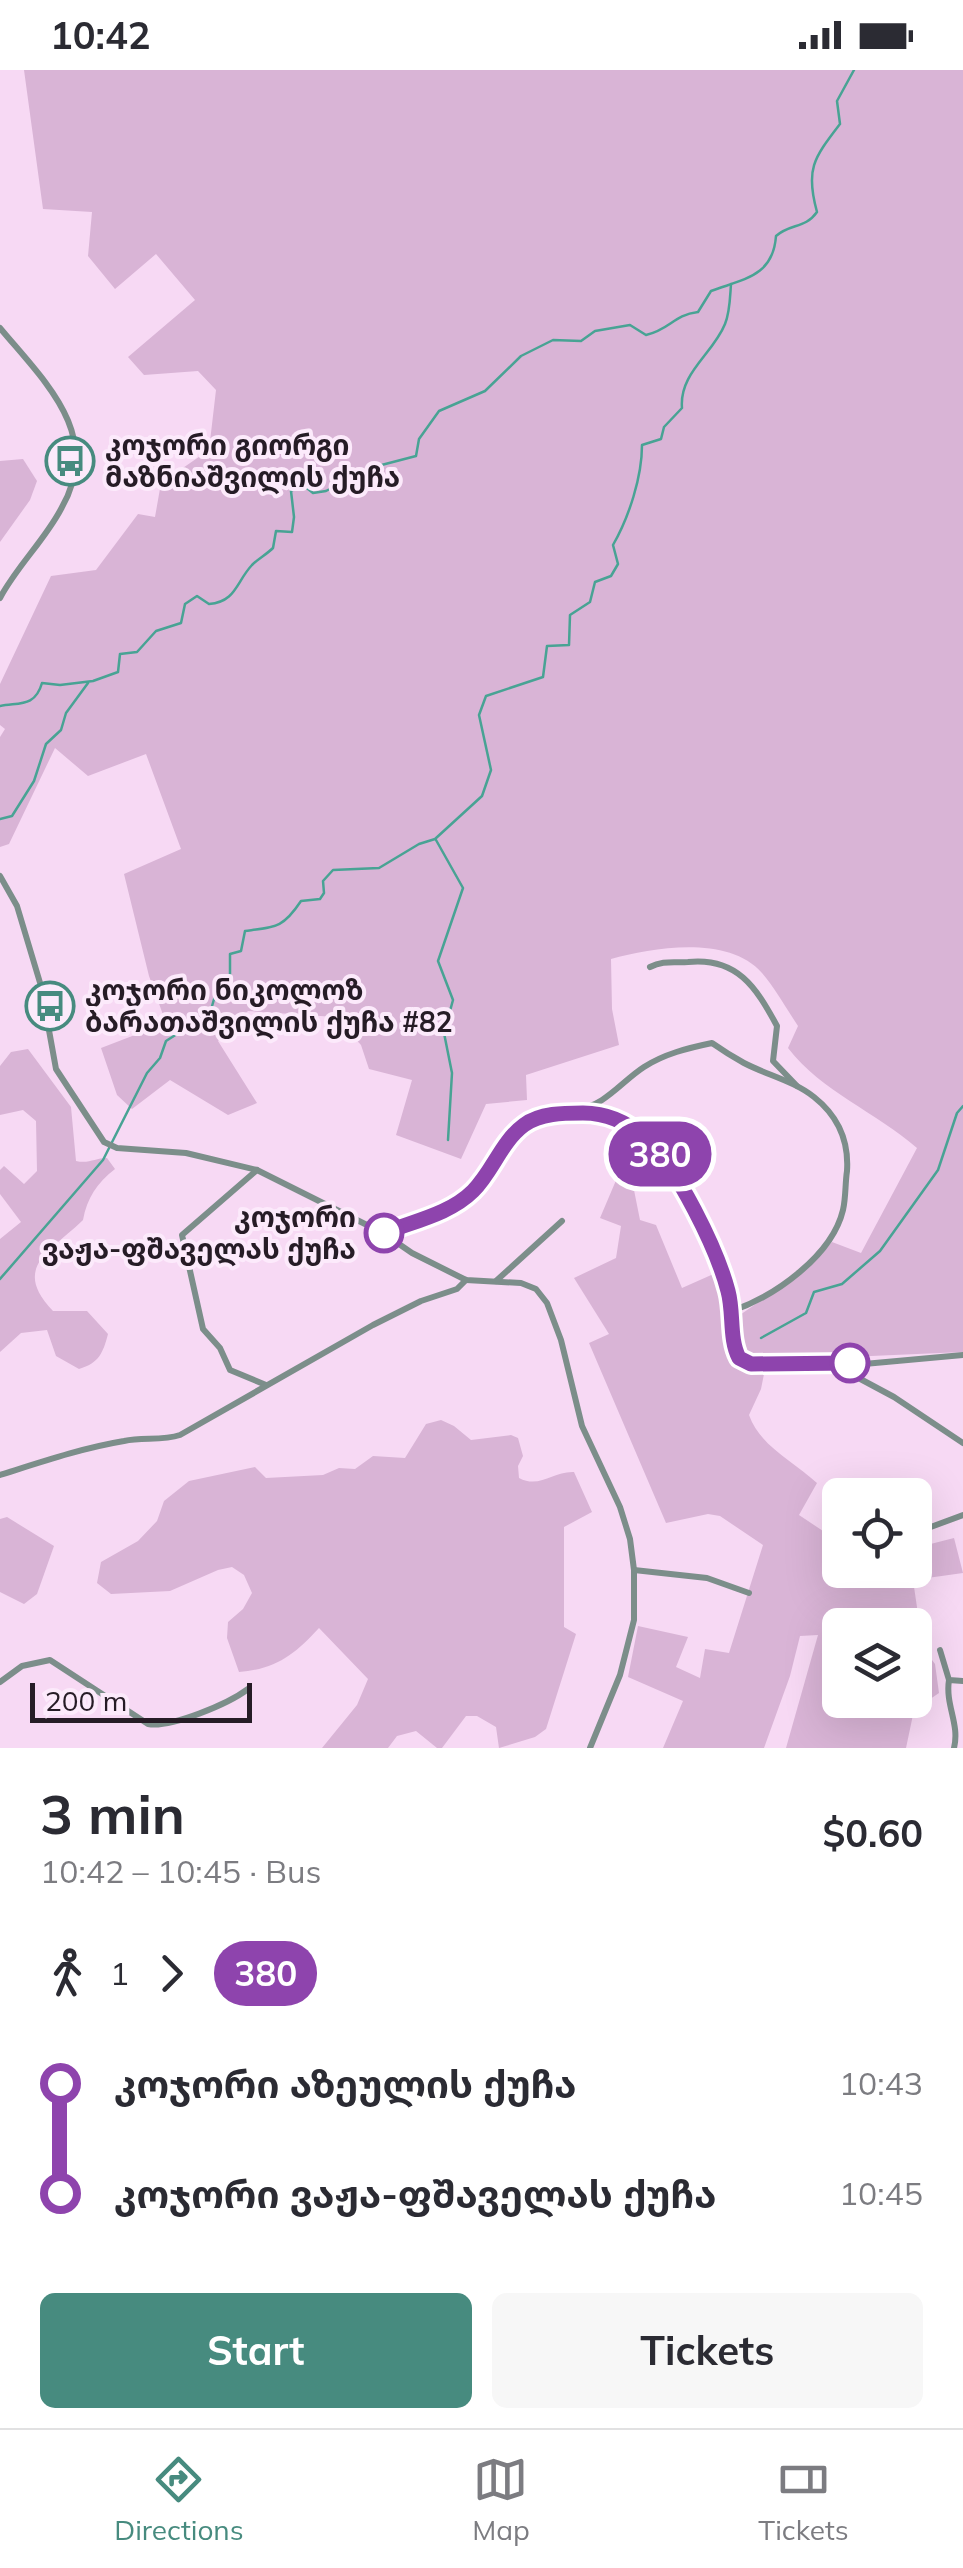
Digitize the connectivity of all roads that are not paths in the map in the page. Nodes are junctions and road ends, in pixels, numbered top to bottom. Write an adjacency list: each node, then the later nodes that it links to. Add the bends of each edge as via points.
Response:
1 (0, 328): 2 (street, via 64,408 76,460 63,506)
2 (0, 598)
3 (0, 876): 7 (street, via 36,968 56,1069 104,1142)
4 (650, 967): 5 (street, via 704,959 742,975 777,1026 773,1061)
5 (799, 1088): 6 (street, via 712,1042 646,1066 596,1105); 12 (street, via 842,1128 848,1162 842,1212 813,1258)
6 (560, 1114): 9 (street, via 521,1127 472,1192 451,1208); 12 (street, via 619,1120 656,1149 710,1244)
7 (256, 1170): 9 (street); 15 (street, via 182,1235 203,1329 230,1370)
8 (562, 1221): 11 (street)
9 (383, 1233): 10 (street)
10 (466, 1280): 11 (street); 15 (street)
11 (495, 1282): 20 (street, via 536,1289 547,1303 582,1426 620,1506)
12 (732, 1312): 14 (street, via 736,1352 744,1362)
13 (963, 1355): 14 (street)
14 (842, 1366): 16 (street)
15 (267, 1385): 17 (street, via 174,1437 66,1453)
16 (963, 1443)
17 (0, 1475)
18 (963, 1516): 19 (street)
19 (932, 1527)
20 (634, 1570): 21 (street, via 707,1578); 27 (street, via 634,1620)
21 (749, 1592)
22 (940, 1650): 23 (street)
23 (948, 1680): 24 (street); 28 (street, via 958,1733)
24 (963, 1681)
25 (0, 1682): 26 (street, via 22,1666 50,1660 161,1726)
26 (248, 1689)
27 (590, 1748)
28 (954, 1748)

